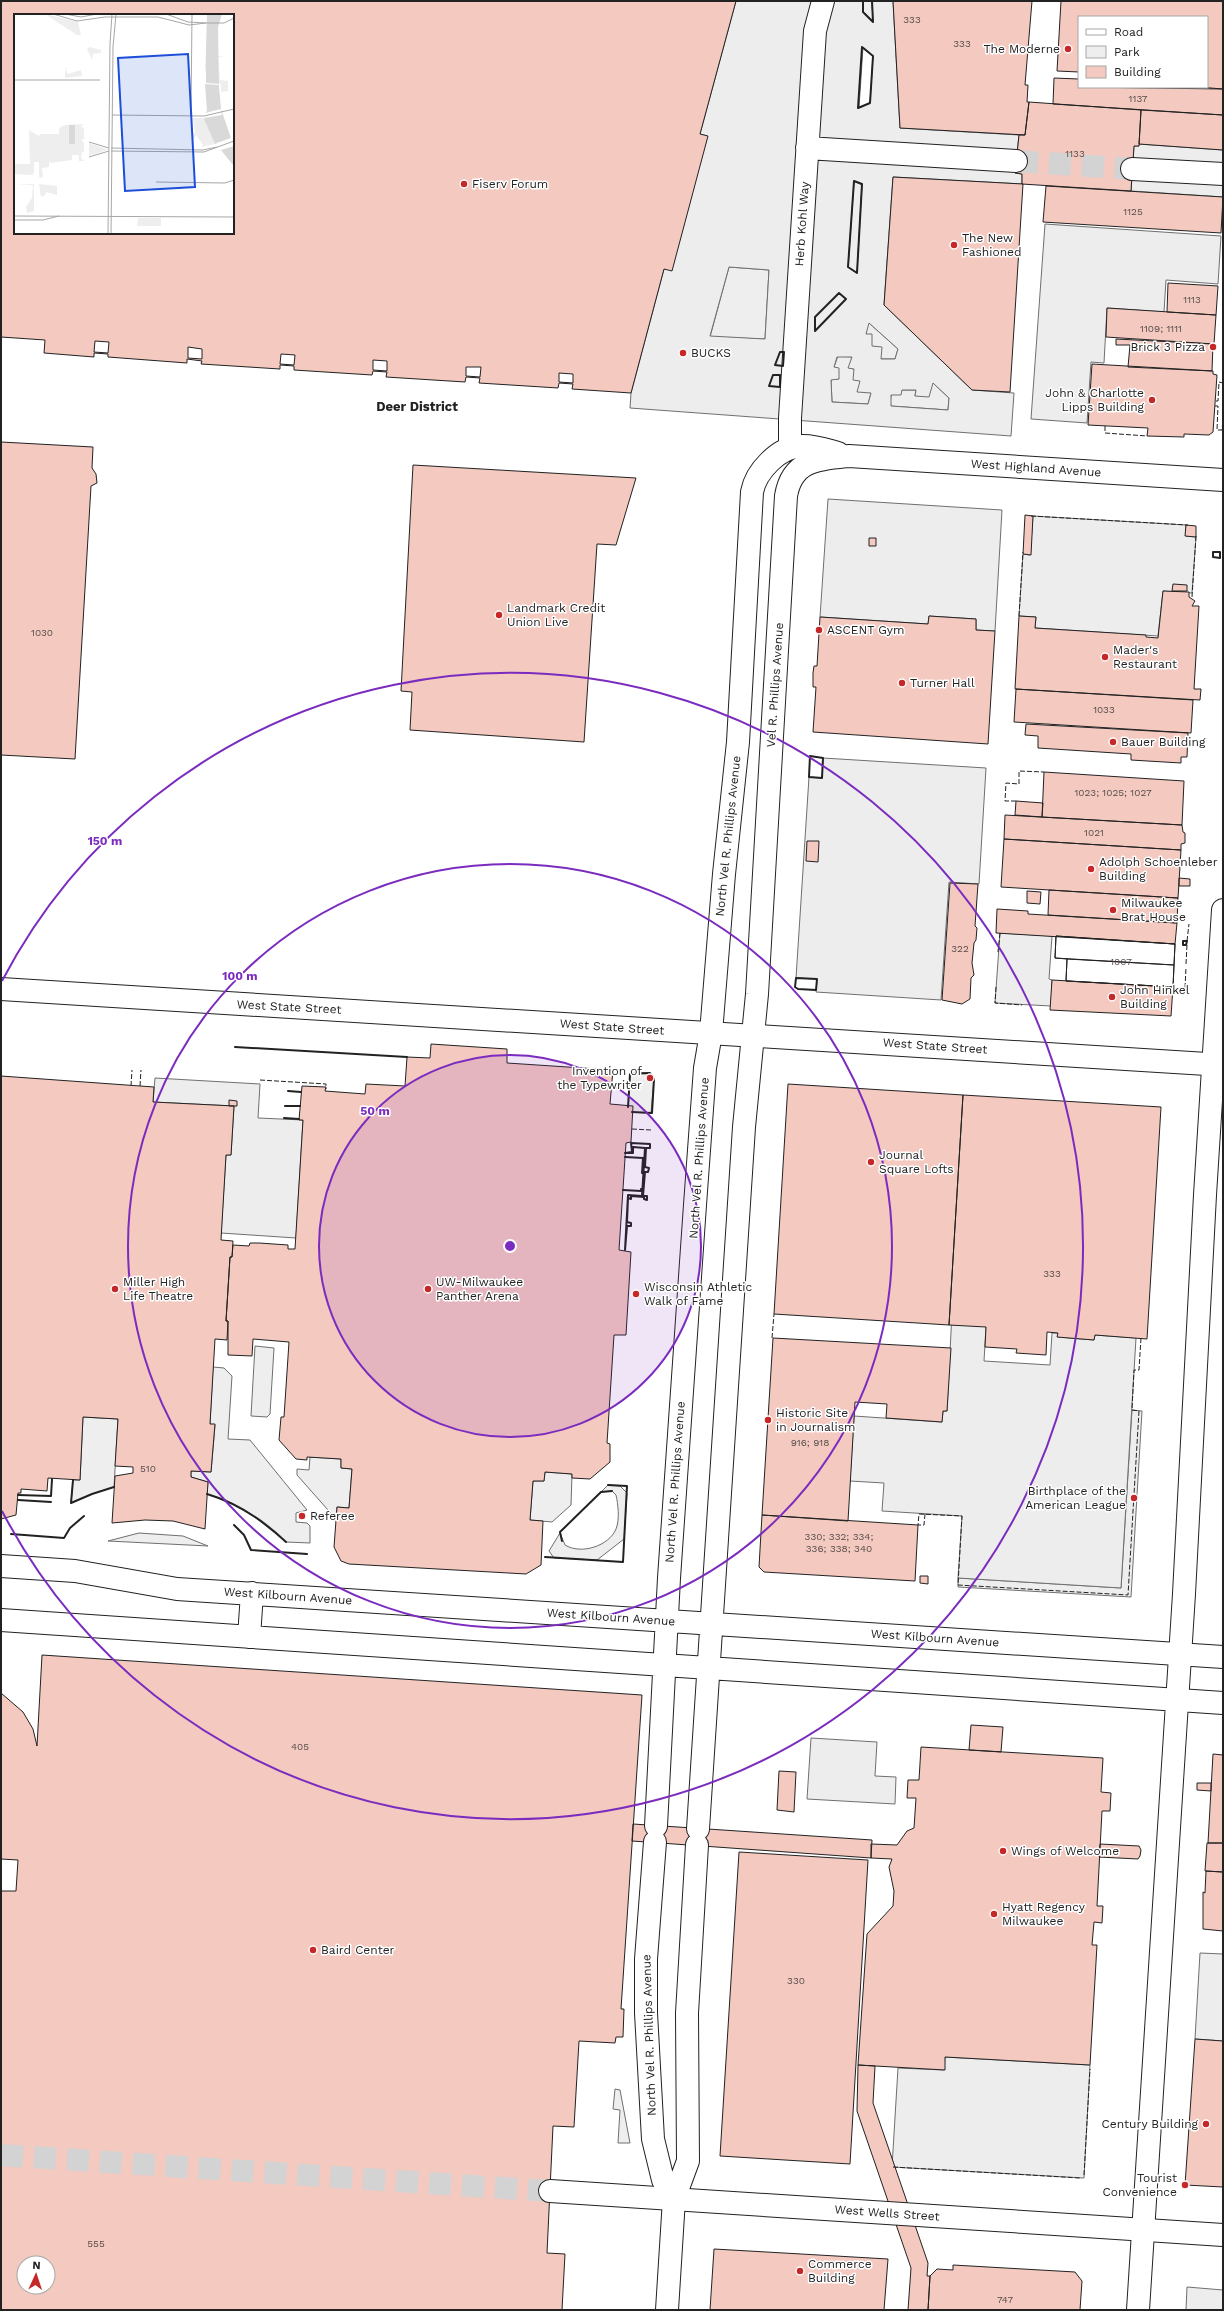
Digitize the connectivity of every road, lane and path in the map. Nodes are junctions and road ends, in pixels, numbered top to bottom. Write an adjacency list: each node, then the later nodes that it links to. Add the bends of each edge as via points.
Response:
1 (823, 1): 2 (street, Herb Kohl Way, via 815,31)
2 (807, 148): 3 (street); 6 (street, Herb Kohl Way)
3 (1016, 161)
4 (1132, 169): 5 (street)
5 (1223, 174)
6 (790, 448): 7 (street, West Highland Avenue, via 810,446); 12 (street, North Vel R. Phillips Avenue, via 762,470 752,492 738,742)
7 (848, 456): 8 (street, West Highland Avenue); 9 (street, West Highland Avenue, via 821,459 802,467 790,481)
8 (1223, 480)
9 (786, 496): 13 (street, Vel R. Phillips Avenue)
10 (1223, 910): 14 (street)
11 (1, 989): 12 (street, West State Street)
12 (711, 1033): 13 (street, West State Street); 18 (street, North Vel R. Phillips Avenue, via 705,1068)
13 (754, 1035): 14 (street, West State Street); 19 (street, via 744,1127)
14 (1218, 1064): 21 (street)
15 (1, 1566): 16 (street, West Kilbourn Avenue, via 75,1571 177,1589)
16 (252, 1593): 18 (street, West Kilbourn Avenue); 20 (street)
17 (1, 1620): 20 (street)
18 (667, 1620): 19 (street, West Kilbourn Avenue); 23 (street, North Vel R. Phillips Avenue)
19 (712, 1623): 21 (street, West Kilbourn Avenue); 24 (street)
20 (249, 1637): 23 (street)
21 (1180, 1655): 22 (street, West Kilbourn Avenue); 25 (street)
22 (1223, 1657)
23 (665, 1665): 24 (street); 28 (street, North Vel R. Phillips Avenue, via 646,1959 646,2013 652,2139 663,2180)
24 (708, 1668): 25 (street); 28 (street, via 687,2013 688,2161)
25 (1178, 1700): 26 (street); 29 (street)
26 (1223, 1703)
27 (550, 2191): 28 (street, West Wells Street)
28 (674, 2199): 29 (street, West Wells Street); 31 (street)
29 (1143, 2230): 30 (street, West Wells Street); 32 (street)
30 (1223, 2235)
31 (667, 2310)
32 (1138, 2310)

